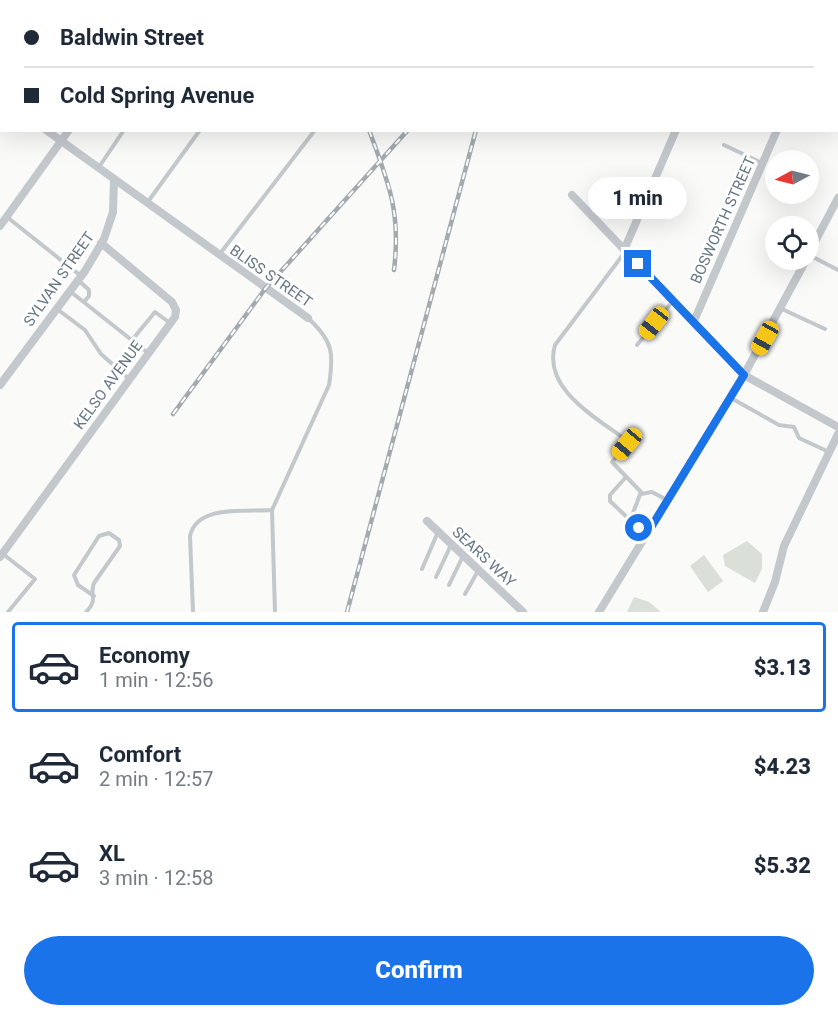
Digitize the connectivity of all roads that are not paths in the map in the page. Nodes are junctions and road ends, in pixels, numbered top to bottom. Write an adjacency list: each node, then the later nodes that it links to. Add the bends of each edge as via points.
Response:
1 (49, 132): 8 (street, BLISS STREET)
2 (68, 132): 8 (street)
3 (123, 132): 11 (lane)
4 (199, 132): 15 (lane)
5 (313, 132): 21 (lane)
6 (675, 132): 20 (street)
7 (776, 132): 10 (street, BOSWORTH STREET)
8 (61, 141): 11 (street, BLISS STREET); 16 (street)
9 (724, 145): 10 (lane)
10 (763, 163): 32 (street, BOSWORTH STREET)
11 (98, 168): 12 (street, BLISS STREET)
12 (114, 179): 15 (street, BLISS STREET); 19 (street, SYLVAN STREET, via 112,217)
13 (572, 195): 20 (street)
14 (837, 201): 18 (street)
15 (147, 204): 21 (street, BLISS STREET)
16 (7, 216): 17 (street); 25 (lane)
17 (0, 226)
18 (819, 236)
19 (101, 243): 25 (street, SYLVAN STREET); 33 (street, via 172,302 176,310)
20 (624, 251): 27 (street); 45 (lane, via 555,345 551,357 553,369 568,394 626,440 612,462)
21 (218, 255): 31 (street, BLISS STREET)
22 (819, 260): 24 (lane)
23 (801, 270): 30 (street)
24 (838, 270)
25 (80, 278): 26 (street, SYLVAN STREET); 28 (lane, via 89,290)
26 (70, 291): 28 (lane); 29 (street, SYLVAN STREET)
27 (674, 300): 32 (street); 36 (lane)
28 (84, 302): 35 (lane)
29 (57, 308): 39 (lane, via 85,330 101,354); 40 (street, SYLVAN STREET)
30 (782, 309): 34 (lane); 38 (street)
31 (308, 318): 48 (lane, BLISS STREET, via 325,333 331,348 329,385)
32 (694, 321): 38 (street)
33 (170, 323): 35 (lane, via 156,312); 37 (street, KELSO AVENUE)
34 (825, 330)
35 (132, 340): 37 (lane)
36 (637, 345)
37 (148, 352): 39 (street, KELSO AVENUE)
38 (744, 375): 41 (street); 42 (street)
39 (129, 379): 54 (street, KELSO AVENUE)
40 (0, 385)
41 (730, 398): 44 (lane, via 779,425 794,427 799,438); 47 (street)
42 (838, 427)
43 (838, 434): 44 (street)
44 (829, 452): 68 (street, via 783,546)
45 (626, 477): 46 (lane); 50 (lane, via 610,495 610,501)
46 (641, 494): 47 (lane, via 652,492); 50 (lane, via 631,514)
47 (668, 500): 52 (street)
48 (272, 510): 64 (lane, via 211,514 192,526); 65 (lane, BLISS STREET)
49 (427, 521): 51 (street, SEARS WAY)
50 (632, 522): 52 (lane)
51 (438, 531): 53 (street, SEARS WAY); 56 (lane)
52 (647, 534): 67 (street)
53 (452, 544): 55 (street, SEARS WAY); 58 (lane)
54 (1, 555): 62 (lane, via 35,579)
55 (464, 555): 57 (street, SEARS WAY); 59 (lane)
56 (422, 569)
57 (479, 570): 60 (lane); 66 (street, SEARS WAY)
58 (436, 577)
59 (449, 585)
60 (465, 594)
61 (94, 596): 61 (lane, via 94,583 120,546 109,532 99,536 74,575 78,585); 63 (lane)
62 (8, 612)
63 (86, 612)
64 (193, 612)
65 (275, 612)
66 (523, 612)
67 (599, 612)
68 (764, 612)

